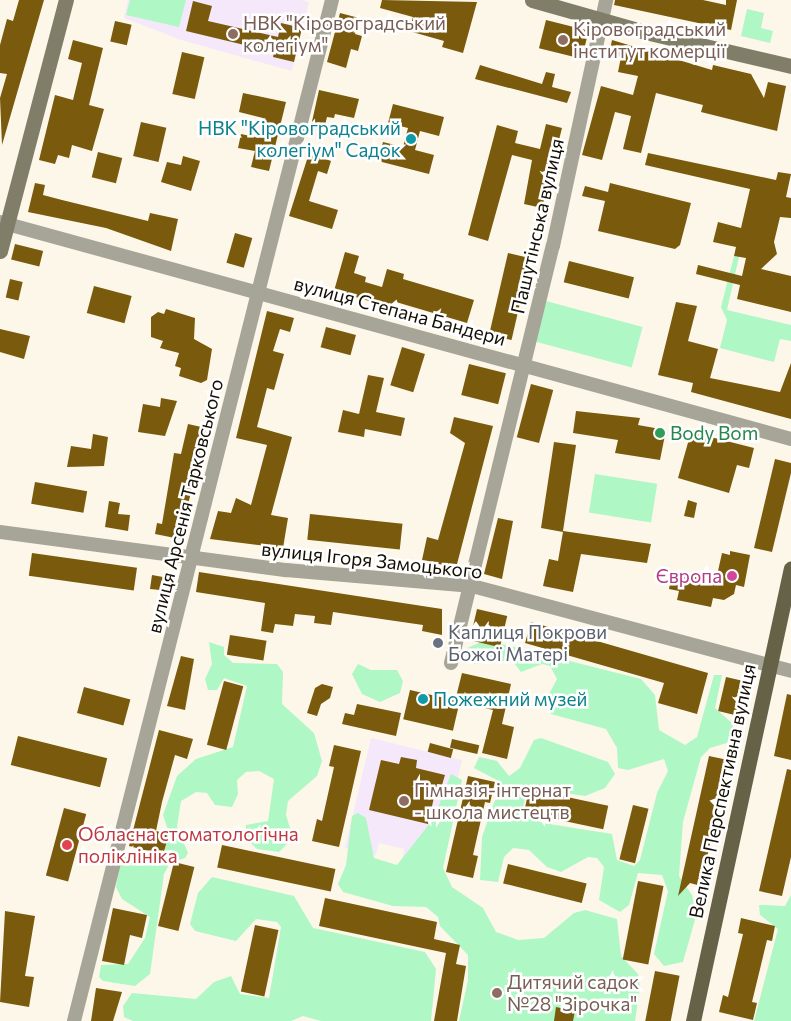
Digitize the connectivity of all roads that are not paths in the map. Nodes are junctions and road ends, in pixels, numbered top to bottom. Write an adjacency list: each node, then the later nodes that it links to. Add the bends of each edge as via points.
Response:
1 (66, 0): 7 (main road)
2 (332, 0): 9 (street, вулиця Арсенія Тарковського)
3 (532, 0): 5 (main road)
4 (606, 0): 5 (street, Пашутінська вулиця)
5 (602, 20): 6 (main road); 10 (street, Пашутінська вулиця)
6 (791, 66)
7 (4, 222): 8 (main road); 9 (street, вулиця Степана Бандери)
8 (0, 251)
9 (259, 294): 10 (street, вулиця Степана Бандери); 13 (street, вулиця Арсенія Тарковського)
10 (524, 363): 11 (street, вулиця Степана Бандери); 15 (street, Пашутінська вулиця)
11 (791, 439)
12 (0, 532): 13 (street, вулиця Ігоря Замоцького)
13 (191, 558): 15 (street, вулиця Ігоря Замоцького); 19 (street, вулиця Арсенія Тарковського)
14 (791, 569): 17 (main road, Велика Перспективна вулиця)
15 (472, 586): 16 (street, Пашутінська вулиця); 17 (street, вулиця Ігоря Замоцького)
16 (451, 663)
17 (770, 666): 18 (street, вулиця Ігоря Замоцького); 20 (main road, Велика Перспективна вулиця)
18 (791, 672)
19 (74, 1021)
20 (693, 1021)

